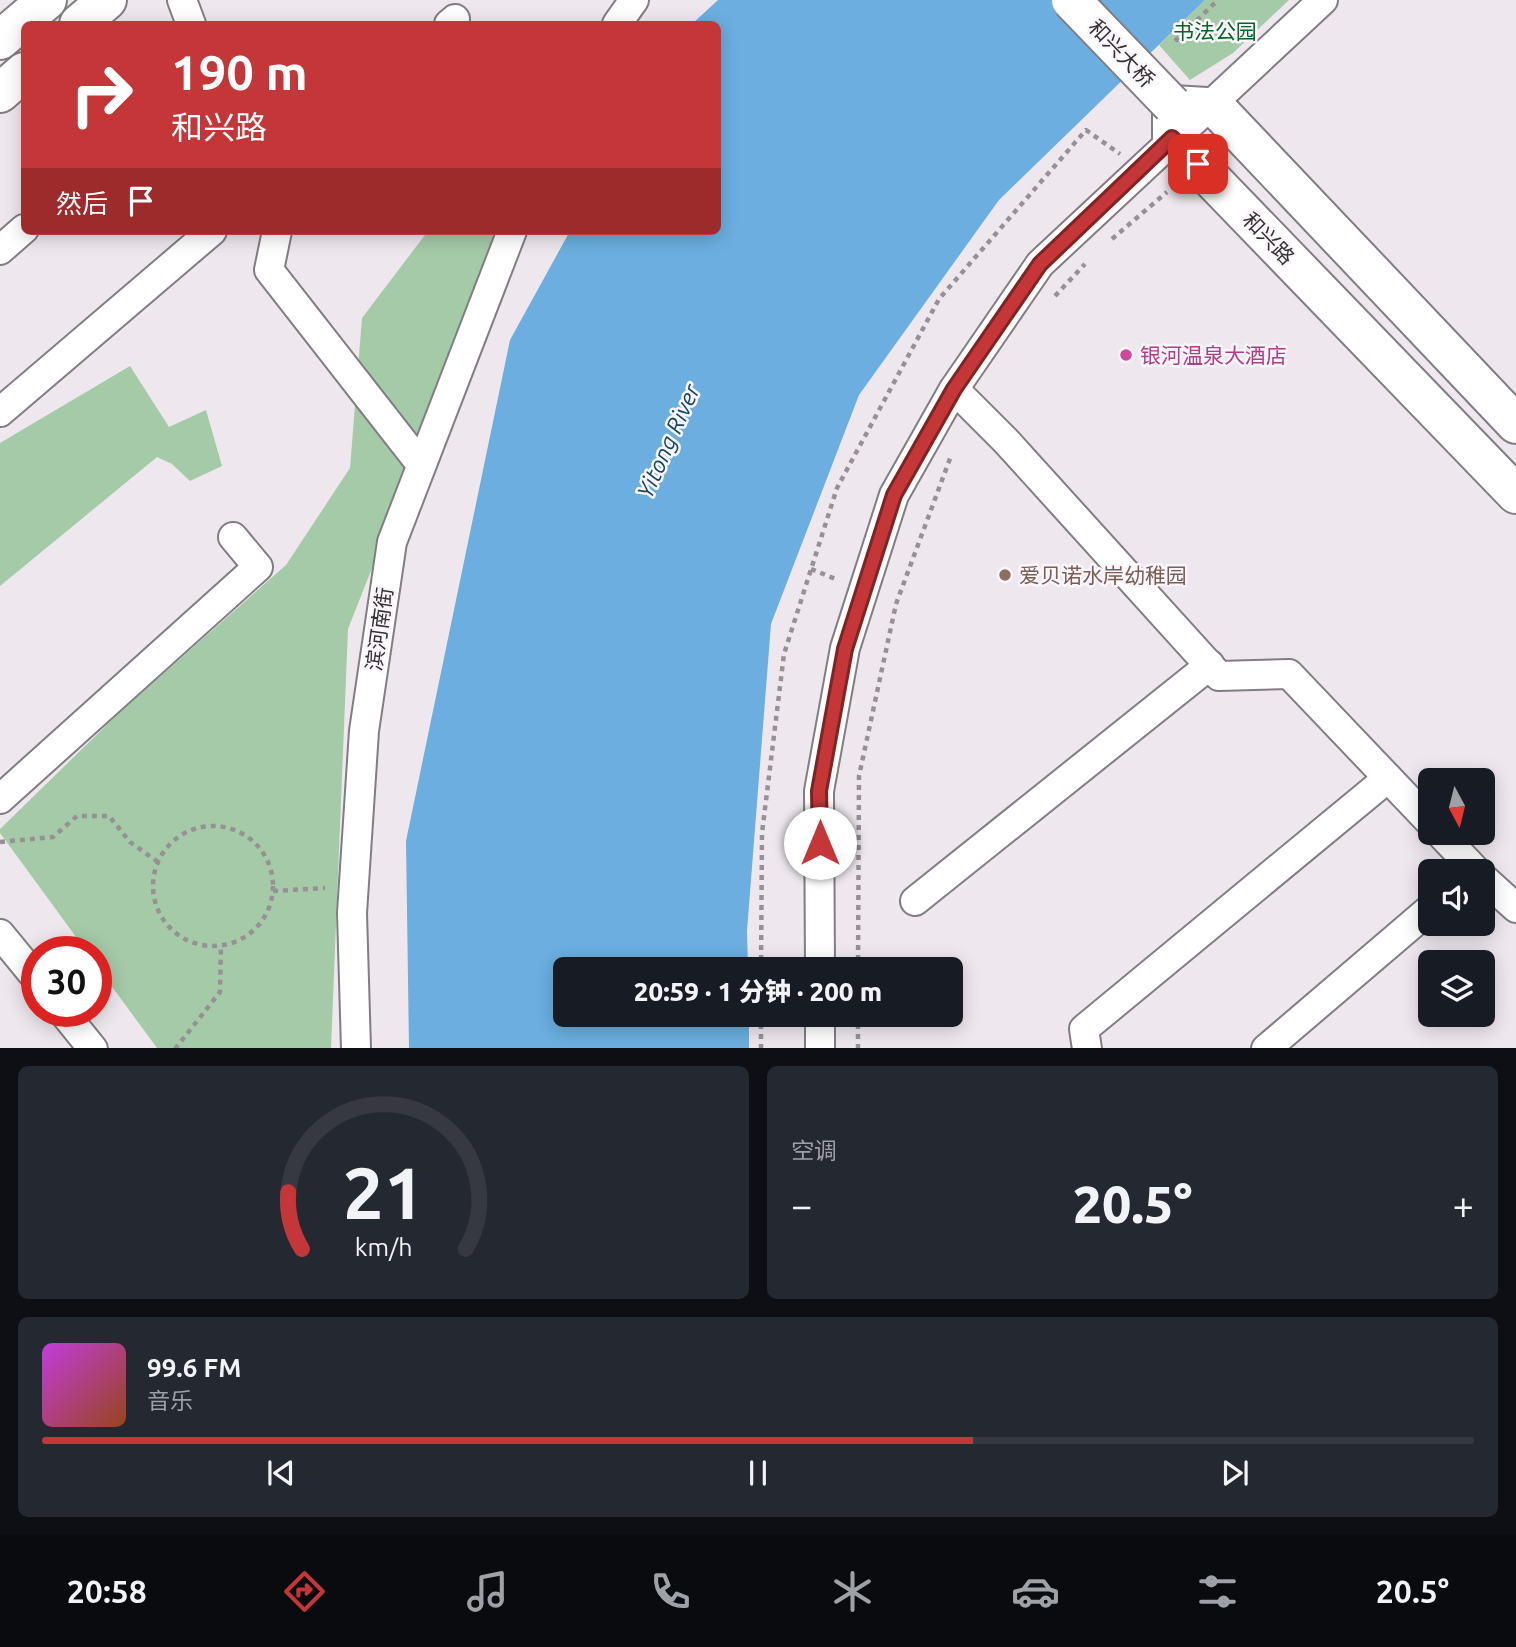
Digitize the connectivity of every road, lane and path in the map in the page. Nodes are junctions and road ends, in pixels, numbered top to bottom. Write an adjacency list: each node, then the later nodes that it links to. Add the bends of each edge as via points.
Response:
1 (47, 0): 8 (street)
2 (107, 0): 9 (street)
3 (182, 0): 10 (street)
4 (634, 0): 11 (street)
5 (1071, 0): 17 (street, 和兴大桥, bridge)
6 (1218, 0): 14 (path)
7 (1323, 0): 17 (street)
8 (22, 21)
9 (82, 21)
10 (190, 21)
11 (619, 21)
12 (21, 22): 13 (street)
13 (0, 40)
14 (1175, 41)
15 (21, 75): 16 (street)
16 (0, 93)
17 (1184, 117): 29 (street, via 1040,264); 31 (street, via 1219,111); 33 (street, 和兴路)
18 (1086, 130): 19 (path)
19 (1120, 154)
20 (1167, 192): 25 (path)
21 (21, 232): 26 (street)
22 (207, 235): 30 (street)
23 (276, 235): 32 (street, via 269,270)
24 (510, 235): 45 (street, 滨河南街, via 392,542 364,732)
25 (1105, 245)
26 (0, 250)
27 (1086, 264): 28 (path)
28 (1050, 302)
29 (961, 397): 37 (street, via 1006,440); 53 (street, via 894,495 845,649 819,791); 54 (path, via 896,604 859,776)
30 (0, 412)
31 (1516, 424)
32 (415, 457)
33 (1516, 494)
34 (233, 537): 39 (street, via 258,567)
35 (811, 569): 36 (path)
36 (845, 583)
37 (1210, 665): 38 (street, via 1219,676 1289,674); 48 (street)
38 (1388, 778): 40 (street); 66 (street, via 1084,1029)
39 (0, 799)
40 (1418, 809)
41 (0, 842): 44 (path, via 53,837 77,816 109,816 130,842)
42 (1451, 845): 43 (street)
43 (1464, 859)
44 (158, 862): 47 (path, via 179,836 194,829 228,827 257,844 267,858); 52 (path, via 155,898 171,929 203,945)
45 (354, 887): 47 (path); 62 (street, 滨河南街)
46 (1495, 889): 49 (street)
47 (273, 891): 52 (path, via 262,921 237,941)
48 (915, 901)
49 (1516, 908)
50 (1418, 919): 67 (street)
51 (0, 934): 55 (street)
52 (221, 945): 61 (path, via 220,992)
53 (820, 957)
54 (858, 957)
55 (21, 960)
56 (76, 1027): 60 (street)
57 (761, 1027): 63 (path)
58 (820, 1027): 64 (street)
59 (858, 1027): 65 (path)
60 (93, 1048)
61 (175, 1048)
62 (356, 1048)
63 (761, 1048)
64 (820, 1048)
65 (858, 1048)
66 (1087, 1048)
67 (1266, 1048)

